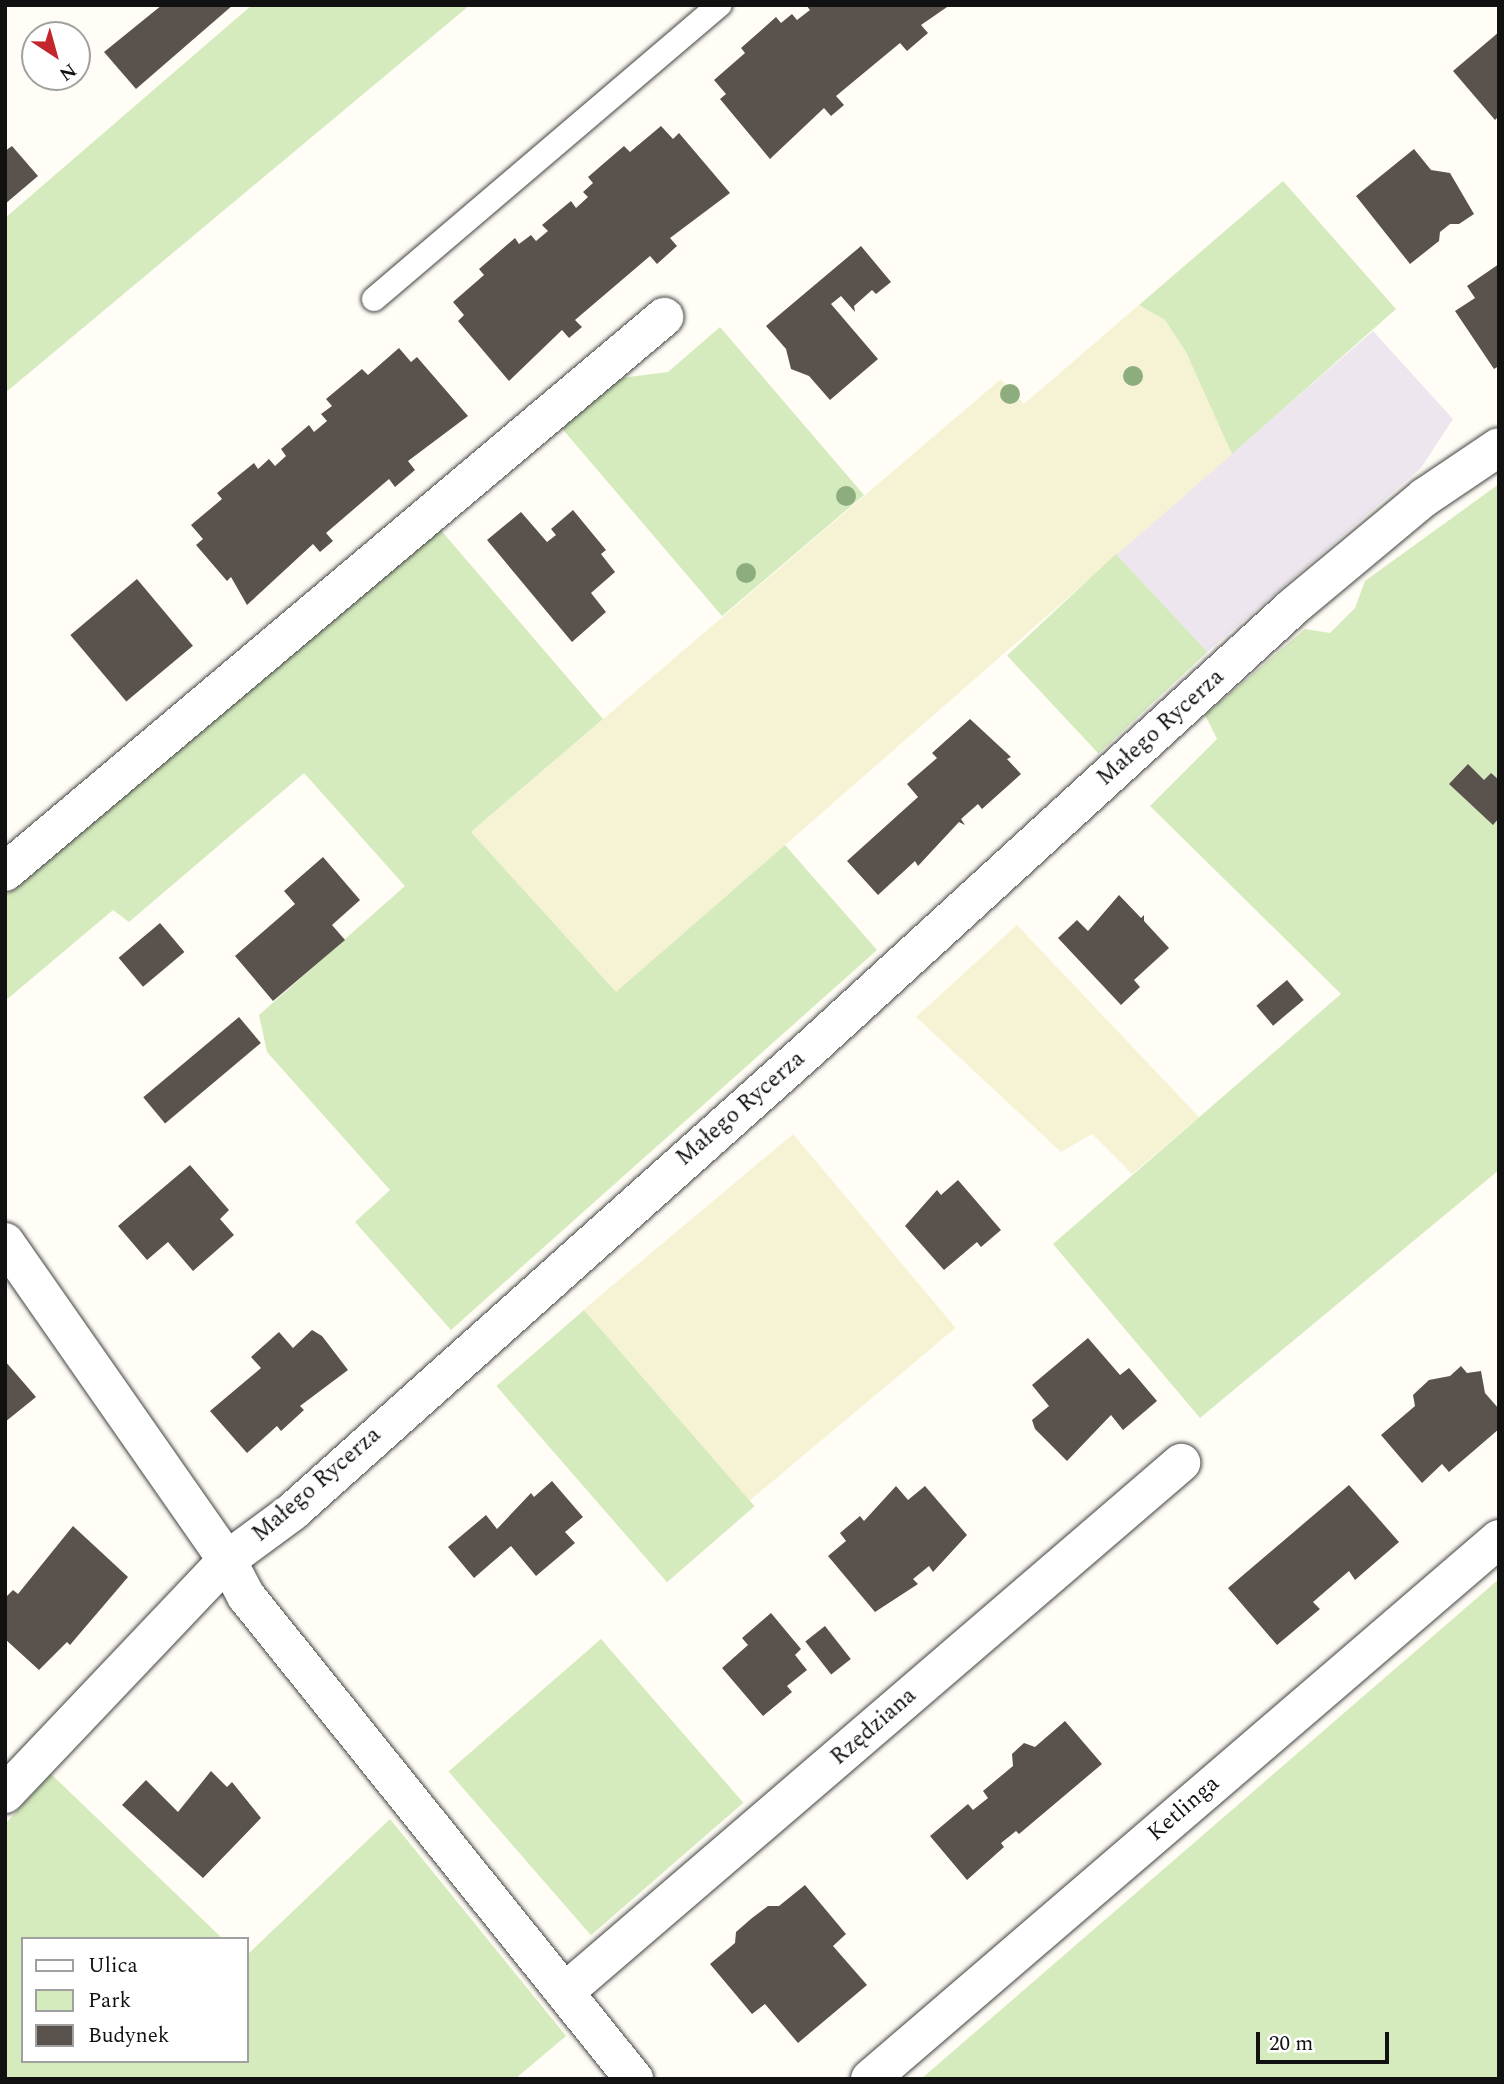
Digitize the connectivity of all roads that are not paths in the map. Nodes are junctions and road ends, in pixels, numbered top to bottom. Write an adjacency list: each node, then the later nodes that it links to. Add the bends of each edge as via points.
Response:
1 (720, 5): 2 (lane)
2 (374, 299)
3 (664, 317): 5 (street)
4 (1499, 447): 9 (street, Małego Rycerza, via 1425,497 1294,606 813,1046 292,1512)
5 (5, 872)
6 (5, 1242): 9 (street)
7 (1181, 1463): 11 (street, Rzędziana)
8 (1499, 1539): 13 (street, Ketlinga)
9 (227, 1560): 10 (street, Małego Rycerza); 11 (street, via 246,1596)
10 (5, 1794)
11 (566, 1991): 12 (street)
12 (634, 2079)
13 (870, 2079)

